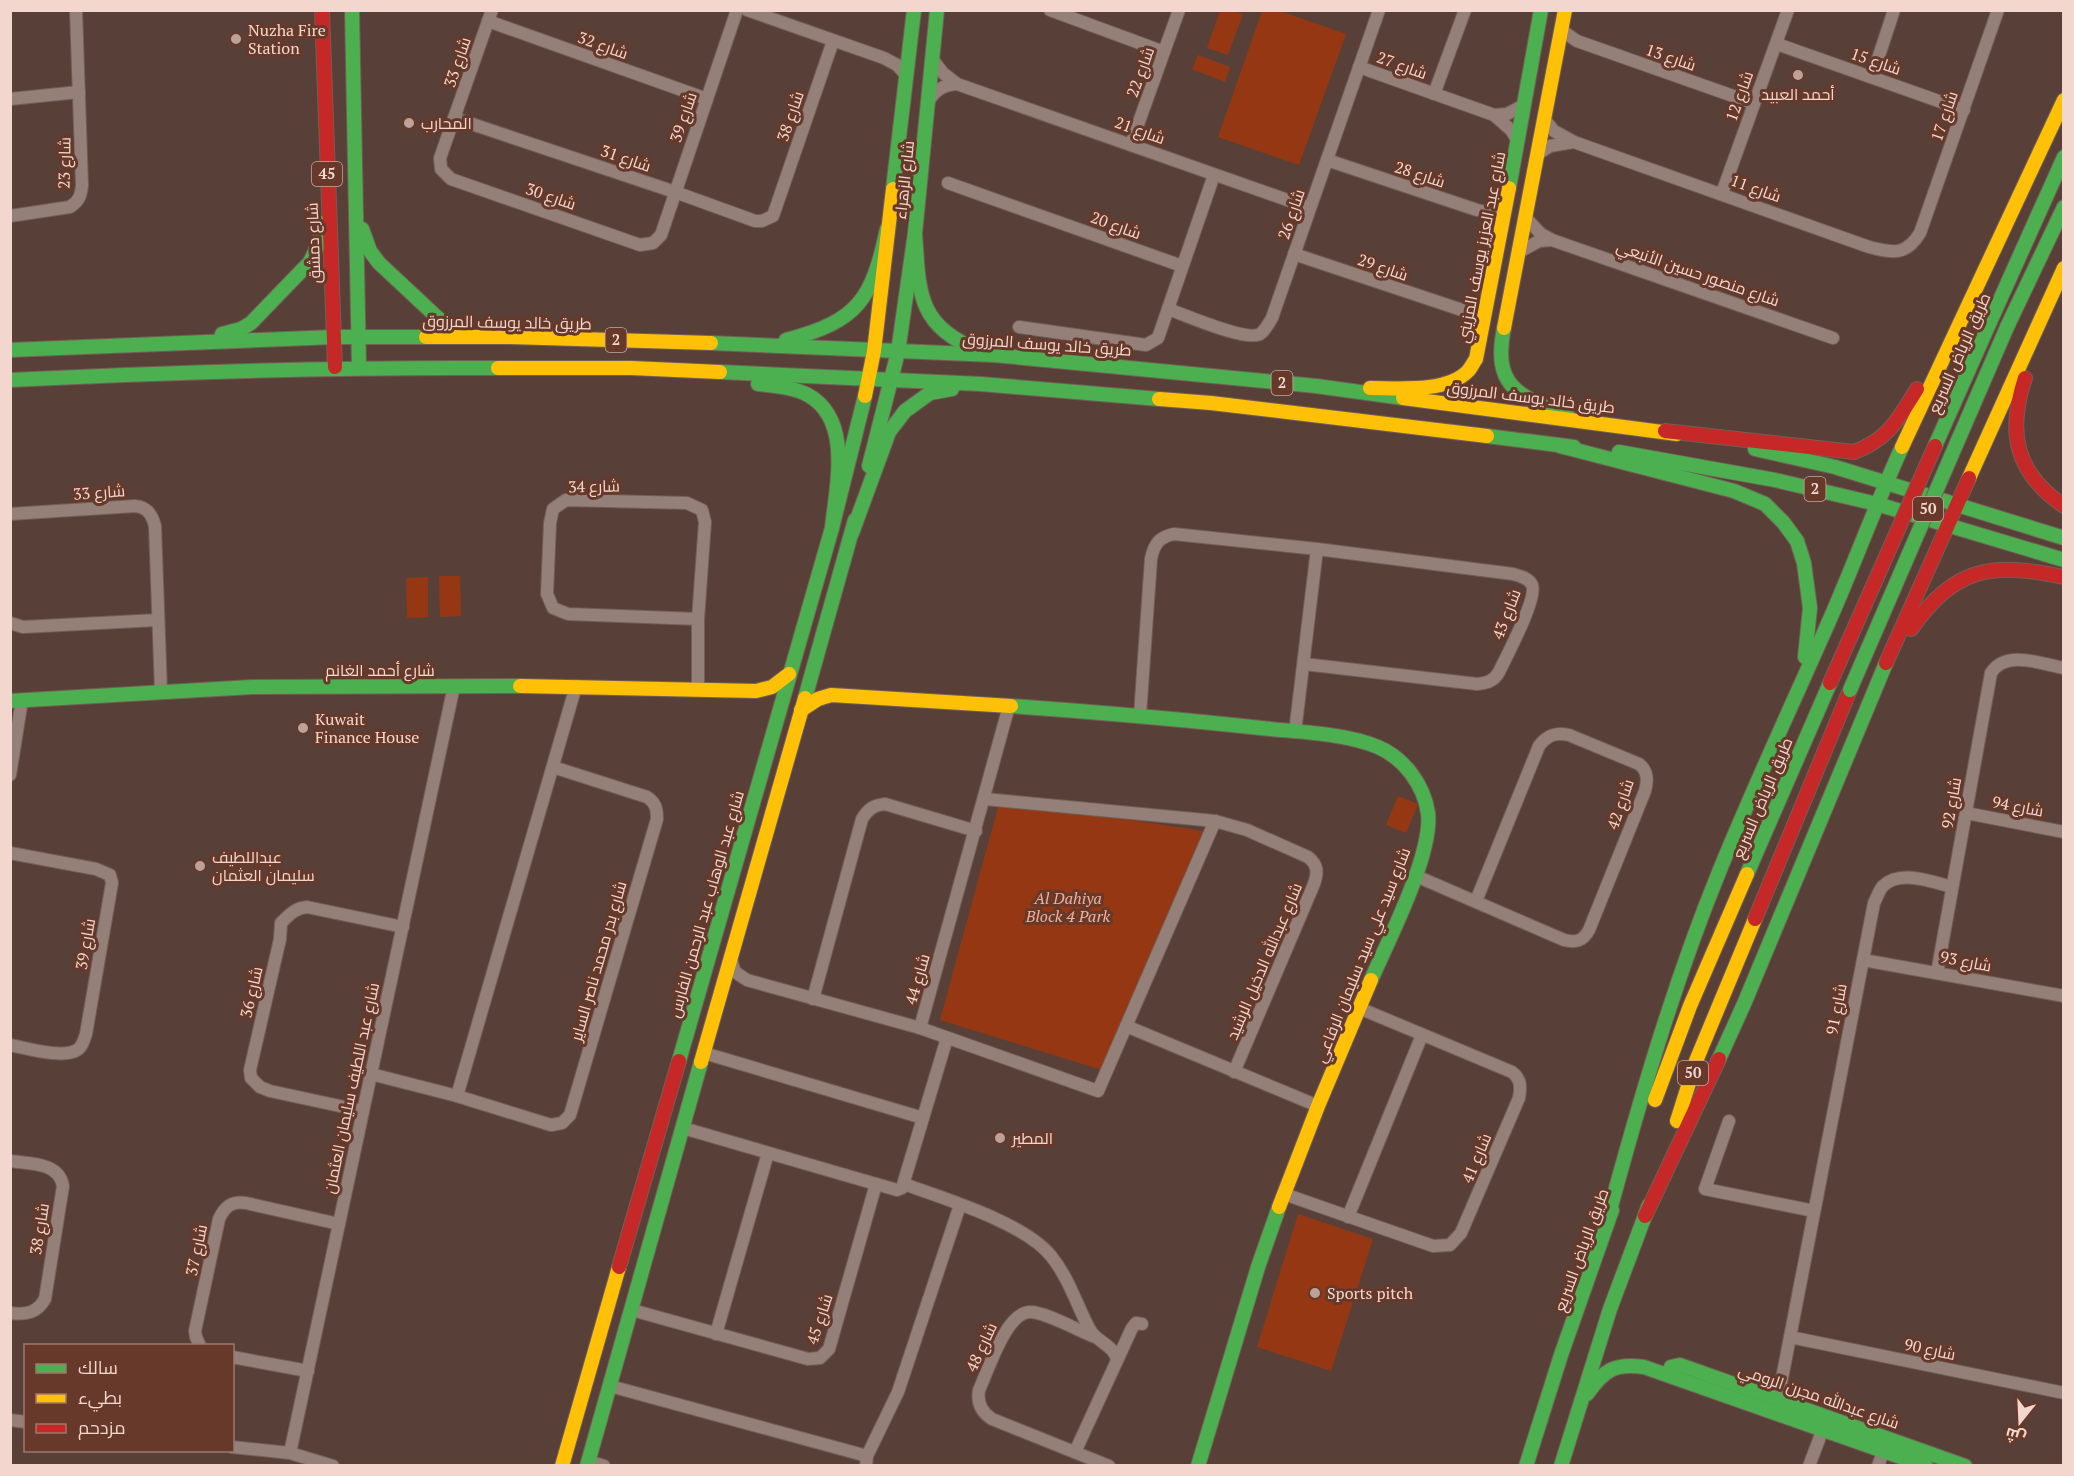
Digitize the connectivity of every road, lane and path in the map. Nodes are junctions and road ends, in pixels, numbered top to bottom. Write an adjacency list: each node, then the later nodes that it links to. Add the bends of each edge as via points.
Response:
1 (76, 10): 33 (street, شارع 23)
2 (737, 10): 36 (street, شارع 39)
3 (747, 10): 19 (street)
4 (914, 10): 22 (main road, شارع الزهراء)
5 (937, 10): 28 (main road, شارع الزهراء)
6 (1050, 10): 26 (street)
7 (1179, 10): 26 (street, شارع 22)
8 (1379, 10): 29 (street, شارع 26)
9 (1465, 10): 34 (street, شارع 27)
10 (1540, 10): 40 (main road, شارع عبد العزيز يوسف المزيني)
11 (1565, 10): 18 (main road)
12 (1788, 10): 21 (street, شارع 12)
13 (1893, 10): 31 (street)
14 (1998, 10): 41 (street, شارع 17)
15 (322, 11): 16 (main road, via 337,20); 24 (main road, شارع دمشق / 45)
16 (352, 12): 25 (main road, 45)
17 (490, 16): 36 (street, شارع 32); 43 (street, شارع 33)
18 (1561, 30): 20 (street, شارع 13); 23 (main road)
19 (833, 41): 27 (street); 59 (street, شارع 38)
20 (1577, 41): 23 (street); 38 (street, شارع 13)
21 (1777, 44): 31 (street, شارع 15); 38 (street, شارع 12)
22 (910, 45): 27 (street, via 899,54); 30 (main road, شارع الزهراء)
23 (1558, 47): 44 (main road)
24 (323, 51): 25 (main road, via 339,43); 61 (main road, شارع دمشق / 45)
25 (353, 52): 60 (main road, 45)
26 (1164, 52): 47 (street, شارع 22)
27 (884, 58): 30 (street)
28 (932, 59): 32 (street, شارع 21); 39 (main road, شارع الزهراء)
29 (1359, 67): 34 (street, شارع 27); 51 (street, شارع 26)
30 (907, 76): 67 (main road, شارع الزهراء)
31 (1872, 77): 41 (street, شارع 15)
32 (957, 84): 39 (street, via 939,89); 47 (street, شارع 21)
33 (79, 92): 35 (street); 64 (street, شارع 23, via 81,195 70,207)
34 (1434, 94): 42 (street, شارع 27)
35 (10, 99)
36 (707, 99): 56 (street, شارع 39)
37 (2064, 100): 82 (main road)
38 (1753, 103): 58 (street, شارع 12)
39 (928, 104): 68 (main road, شارع الزهراء)
40 (1524, 105): 42 (street, via 1507,114); 45 (main road, شارع عبد العزيز يوسف المزيني)
41 (1964, 110): 69 (street, شارع 17)
42 (1494, 115): 45 (street, شارع 27, via 1512,130)
43 (454, 118): 49 (street, شارع 33); 56 (street, شارع 31)
44 (1544, 119): 46 (street, شارع 11, via 1554,131); 50 (main road)
45 (1518, 141): 52 (main road, شارع عبد العزيز يوسف المزيني)
46 (1574, 142): 50 (street, via 1550,146); 58 (street, شارع 11)
47 (1131, 144): 53 (street, شارع 21)
48 (2064, 157): 193 (main road, طريق الرياض السريع / 50, bridge, via 1690,1006)
49 (440, 158): 70 (street, شارع 30, via 441,169 451,179 640,245 653,243)
50 (1537, 159): 52 (main road, via 1525,171); 57 (main road)
51 (1327, 160): 63 (street, شارع 26); 65 (street, شارع 28)
52 (1514, 163): 55 (main road, شارع عبد العزيز يوسف المزيني)
53 (1214, 175): 63 (street, شارع 21); 75 (street)
54 (948, 183): 75 (street, شارع 20)
55 (1509, 189): 57 (main road, via 1521,184); 65 (main road, شارع عبد العزيز يوسف المزيني)
56 (675, 192): 59 (street, شارع 31, via 754,221 773,216); 70 (street, شارع 39)
57 (1531, 192): 66 (main road)
58 (1722, 194): 69 (street, شارع 11, via 1888,251 1908,249)
59 (778, 202)
60 (356, 206): 85 (main road, 45); 86 (main road, via 374,257 440,320 460,331)
61 (328, 207): 87 (main road, شارع دمشق / 45); 89 (main road, via 312,258 251,323)
62 (2064, 207): 191 (main road, طريق الرياض السريع / 50, bridge, via 2007,327 1850,690 1696,1061)
63 (1310, 208): 73 (street, شارع 26)
64 (10, 216)
65 (1504, 216): 74 (main road, شارع عبد العزيز يوسف المزيني)
66 (1526, 218): 71 (street, شارع منصور حسين الأنبعي, via 1540,234); 72 (main road)
67 (887, 229): 90 (main road, via 866,295 849,312 808,335); 92 (main road, شارع الزهراء)
68 (915, 233): 93 (main road, شارع الزهراء); 94 (main road, via 925,306 934,324 961,345)
69 (1920, 233)
70 (661, 235)
71 (1552, 240): 72 (street, via 1539,241); 88 (street, شارع منصور حسين الأنبعي)
72 (1519, 252): 76 (main road)
73 (1294, 254): 79 (street, شارع 26, via 1272,318 1260,334 1239,334); 80 (street, شارع 29)
74 (1495, 264): 76 (main road, via 1498,272 1506,275); 78 (main road, شارع عبد العزيز يوسف المزيني)
75 (1182, 266): 79 (street)
76 (1516, 267): 104 (main road, via 1500,350 1502,369 1514,389)
77 (2064, 268): 81 (main road)
78 (1487, 308): 80 (street, شارع 29); 83 (main road, شارع عبد العزيز يوسف المزيني)
79 (1168, 309): 84 (street, via 1158,338 1146,345)
80 (1461, 310): 83 (street, شارع 29)
81 (2044, 315): 106 (main road); 111 (main road, via 2015,424 2024,465 2036,483)
82 (1961, 317): 103 (main road); 105 (main road, via 1896,423 1884,439 1871,447 1838,451)
83 (1483, 325): 102 (main road, شارع عبد العزيز يوسف المزيني, via 1476,358 1456,379 1436,386)
84 (1019, 327)
85 (358, 337): 86 (main road, طريق خالد يوسف المرزوق / 2); 87 (main road, طريق خالد يوسف المرزوق / 2); 96 (main road, 45)
86 (510, 337): 90 (main road, طريق خالد يوسف المرزوق / 2)
87 (334, 338): 89 (main road, طريق خالد يوسف المرزوق / 2); 95 (main road, شارع دمشق / 45)
88 (1833, 338)
89 (192, 342): 91 (main road, طريق خالد يوسف المرزوق / 2)
90 (767, 345): 92 (main road, طريق خالد يوسف المرزوق / 2)
91 (10, 350)
92 (874, 351): 93 (main road, طريق خالد يوسف المرزوق / 2); 98 (main road, شارع عبد الوهاب عبد الرحمن الفارس)
93 (898, 352): 94 (main road, طريق خالد يوسف المرزوق / 2); 99 (main road)
94 (994, 355): 102 (main road, طريق خالد يوسف المرزوق / 2)
95 (335, 367): 96 (main road, 2); 100 (main road, 2)
96 (359, 367): 97 (main road, 2)
97 (632, 368): 98 (main road, 2); 114 (main road, via 777,386 810,396 827,411 839,451)
98 (869, 378): 99 (main road, 2); 114 (main road, شارع عبد الوهاب عبد الرحمن الفارس)
99 (892, 379): 101 (main road, 2); 115 (main road)
100 (10, 380)
101 (981, 384): 107 (main road, 2, via 1211,403); 115 (main road, via 930,393 905,411 889,432)
102 (1316, 386): 104 (main road, طريق خالد يوسف المرزوق / 2)
103 (1922, 406): 106 (main road, via 1920,419 1924,431 1942,449 1968,450); 108 (main road)
104 (1574, 419): 105 (main road, طريق خالد يوسف المرزوق / 2)
105 (1665, 431): 108 (main road, طريق خالد يوسف المرزوق / 2, via 1835,467)
106 (1988, 434): 110 (main road)
107 (1560, 446): 109 (main road, 2, via 1775,480); 133 (main road, via 1734,491 1765,504 1797,541 1809,586)
108 (1886, 482): 109 (main road); 110 (main road, طريق خالد يوسف المرزوق / 2)
109 (1877, 504): 113 (main road, 2); 119 (main road)
110 (1958, 505): 113 (main road); 116 (main road, طريق خالد يوسف المرزوق / 2)
111 (2064, 506)
112 (10, 514): 127 (street, شارع 33, via 135,506 150,512 155,526)
113 (1949, 525): 118 (main road, 2); 122 (main road)
114 (832, 528): 121 (main road, شارع عبد الوهاب عبد الرحمن الفارس)
115 (852, 533): 123 (main road)
116 (2064, 538)
117 (1317, 549): 130 (street); 130 (street, شارع 43, via 1513,574 1529,581 1534,594 1492,681 1478,684); 144 (street, شارع 43, via 1174,534 1158,541 1151,559)
118 (2064, 560)
119 (1855, 561): 122 (main road, via 1863,548 1876,540 1892,539 1917,554 1923,568); 133 (main road)
120 (2064, 577): 139 (main road, via 2031,569 2002,568 1954,582 1916,621)
121 (816, 583): 123 (main road, via 826,592); 124 (main road, شارع عبد الوهاب عبد الرحمن الفارس)
122 (1922, 584): 139 (main road)
123 (834, 590): 125 (main road)
124 (810, 604): 125 (main road, via 818,602); 132 (main road, شارع عبد الوهاب عبد الرحمن الفارس)
125 (828, 610): 129 (main road)
126 (698, 619): 126 (street, شارع 34, via 568,614 554,608 547,594 553,509 566,500 687,503 702,510 705,522); 136 (street, شارع 34)
127 (158, 620): 128 (street, via 23,627); 137 (street, شارع 33)
128 (10, 623)
129 (813, 664): 140 (main road); 143 (main road)
130 (1304, 664): 146 (street)
131 (2064, 668): 150 (street, شارع 92, via 2008,659 1991,673)
132 (789, 674): 138 (main road, شارع أحمد الغانم, via 772,687); 145 (main road, شارع عبد الوهاب عبد الرحمن الفارس)
133 (1802, 683): 193 (main road, via 1719,872 1687,959 1634,1121)
134 (454, 686): 135 (main road, شارع أحمد الغانم); 137 (main road, شارع أحمد الغانم); 158 (street, شارع عبد اللطيف سليمان العثمان)
135 (576, 687): 136 (main road, شارع أحمد الغانم); 147 (street)
136 (698, 690): 138 (main road, شارع أحمد الغانم)
137 (160, 691): 141 (main road, شارع أحمد الغانم)
138 (750, 691): 145 (main road, via 770,706)
139 (1874, 691): 191 (main road, via 1744,1004)
140 (838, 695): 142 (main road, شارع سيد علي سيد سليمان الرفاعي); 143 (main road, شارع سيد علي سيد سليمان الرفاعي, via 818,699)
141 (16, 700): 148 (street)
142 (1009, 706): 144 (main road, شارع سيد علي سيد سليمان الرفاعي); 149 (street, شارع 44)
143 (801, 710): 159 (main road)
144 (1140, 715): 146 (main road, شارع سيد علي سيد سليمان الرفاعي)
145 (776, 718): 167 (main road, شارع عبد الوهاب عبد الرحمن الفارس)
146 (1295, 732): 155 (main road, شارع سيد علي سيد سليمان الرفاعي, via 1378,747 1406,767 1417,781 1428,814 1428,831)
147 (554, 767): 178 (street); 178 (street, شارع بدر محمد ناصر الساير, via 647,797 655,804 657,819 570,1115 562,1123 550,1125)
148 (10, 775)
149 (985, 799): 151 (street, شارع عبدالله الدخيل الرشيد); 152 (street, شارع 44)
150 (1966, 813): 153 (street, شارع 94); 156 (street, شارع 92)
151 (1215, 821): 169 (street); 176 (street, شارع عبدالله الدخيل الرشيد, via 1247,830 1308,857 1317,866 1314,884)
152 (975, 831): 165 (street, via 885,804 866,812); 170 (street, شارع 44)
153 (2064, 832)
154 (10, 852): 173 (street, شارع 39, via 96,869 110,875 112,883 86,1034 80,1047 60,1054)
155 (1416, 876): 157 (street, شارع 42); 166 (main road, شارع سيد علي سيد سليمان الرفاعي)
156 (1952, 886): 160 (street, شارع 91, via 1909,877 1883,885 1874,903); 161 (street, شارع 92)
157 (1476, 900): 157 (street, شارع 42, via 1564,940 1582,939 1645,791 1644,768 1569,735 1547,737 1539,746)
158 (403, 927): 177 (street, شارع عبد اللطيف سليمان العثمان); 180 (street, شارع 36, via 307,907 299,908 281,923 251,1078 260,1088 270,1091)
159 (730, 957): 162 (street, via 735,972); 163 (main road)
160 (1863, 960): 161 (street, شارع 93); 190 (street, شارع 91)
161 (1936, 973): 164 (street, شارع 93)
162 (747, 980): 163 (street); 165 (street, شارع 44)
163 (722, 989): 168 (main road)
164 (2064, 996)
165 (813, 999): 170 (street, شارع 44)
166 (1359, 1008): 171 (street, شارع 41); 179 (main road, شارع سيد علي سيد سليمان الرفاعي)
167 (689, 1019): 168 (main road, via 696,1030 706,1030); 174 (main road, شارع عبد الوهاب عبد الرحمن الفارس)
168 (712, 1023): 175 (main road)
169 (1126, 1026): 172 (street, via 1098,1091); 176 (street)
170 (920, 1028): 172 (street)
171 (1422, 1035): 192 (street); 192 (street, شارع 41, via 1512,1072 1520,1083 1519,1098 1456,1241 1433,1246)
172 (947, 1038): 181 (street)
173 (10, 1046)
174 (682, 1047): 175 (main road, via 698,1044); 203 (main road, شارع عبد الوهاب عبد الرحمن الفارس)
175 (704, 1053): 181 (street); 183 (main road)
176 (1234, 1072): 179 (street)
177 (371, 1074): 178 (street, شارع بدر محمد ناصر الساير); 180 (street, شارع عبد اللطيف سليمان العثمان)
178 (457, 1096)
179 (1318, 1106): 188 (main road, شارع سيد علي سيد سليمان الرفاعي)
180 (363, 1111): 194 (street, شارع عبد اللطيف سليمان العثمان)
181 (923, 1118): 187 (street)
182 (1729, 1121): 190 (street, via 1705,1189)
183 (684, 1128): 184 (street); 195 (main road)
184 (768, 1153): 186 (street); 198 (street)
185 (10, 1161): 196 (street, شارع 38, via 52,1169 63,1186 45,1299 28,1314)
186 (876, 1184): 187 (street, via 897,1190); 198 (street, شارع 45, via 830,1349 824,1356 808,1359)
187 (904, 1184): 189 (street, شارع 48)
188 (1284, 1194): 192 (street, شارع 41); 224 (main road, شارع سيد علي سيد سليمان الرفاعي)
189 (960, 1205): 199 (street, شارع 48, via 1016,1229 1050,1254); 218 (street, via 898,1392)
190 (1814, 1211): 200 (street, شارع 91)
191 (1645, 1216): 215 (main road, طريق الرياض السريع / 50, via 1610,1309)
192 (1348, 1217)
193 (1607, 1221): 225 (main road, طريق الرياض السريع / 50)
194 (339, 1224): 201 (street, شارع 37, via 246,1203 233,1203 222,1211 195,1331); 206 (street, شارع عبد اللطيف سليمان العثمان)
195 (632, 1310): 198 (street, شارع 45); 205 (main road)
196 (10, 1313)
197 (1142, 1324): 204 (street, via 1134,1324)
198 (716, 1334)
199 (1095, 1337): 204 (street, شارع 48, via 1113,1350); 216 (street, شارع 48, via 1026,1312 1008,1326 979,1390 980,1404 987,1416)
200 (1790, 1337): 210 (street, شارع 90); 211 (street, شارع 91)
201 (199, 1344)
202 (234, 1357): 206 (street)
203 (593, 1358): 205 (main road, via 603,1368); 208 (main road, شارع عبد الوهاب عبد الرحمن الفارس)
204 (1117, 1360): 216 (street)
205 (616, 1363): 209 (main road)
206 (308, 1371): 217 (street, شارع عبد اللطيف سليمان العثمان)
207 (1668, 1375): 211 (main road, شارع عبدالله مجرن الرومي, via 1671,1367 1680,1365); 212 (main road, شارع عبدالله مجرن الرومي); 215 (main road, شارع عبدالله مجرن الرومي, via 1626,1364 1612,1368 1587,1394)
208 (587, 1380): 209 (main road, via 600,1376); 221 (main road, شارع عبد الوهاب عبد الرحمن الفارس)
209 (610, 1386): 218 (street); 219 (main road)
210 (2064, 1393)
211 (1778, 1399): 213 (main road, شارع عبدالله مجرن الرومي)
212 (1822, 1429): 213 (main road, شارع عبدالله مجرن الرومي); 227 (street)
213 (1886, 1444): 228 (street); 229 (main road, شارع عبدالله مجرن الرومي); 230 (main road, شارع عبدالله مجرن الرومي)
214 (234, 1447): 217 (street)
215 (1565, 1451): 226 (main road, طريق الرياض السريع / 50)
216 (1076, 1452): 223 (street, شارع 48)
217 (290, 1454): 220 (street)
218 (867, 1461)
219 (587, 1463): 222 (street)
220 (333, 1466)
221 (562, 1466)
222 (604, 1466)
223 (1109, 1466)
224 (1198, 1466)
225 (1526, 1466)
226 (1561, 1466)
227 (1809, 1466)
228 (1878, 1466)
229 (1926, 1466)
230 (1965, 1466)

